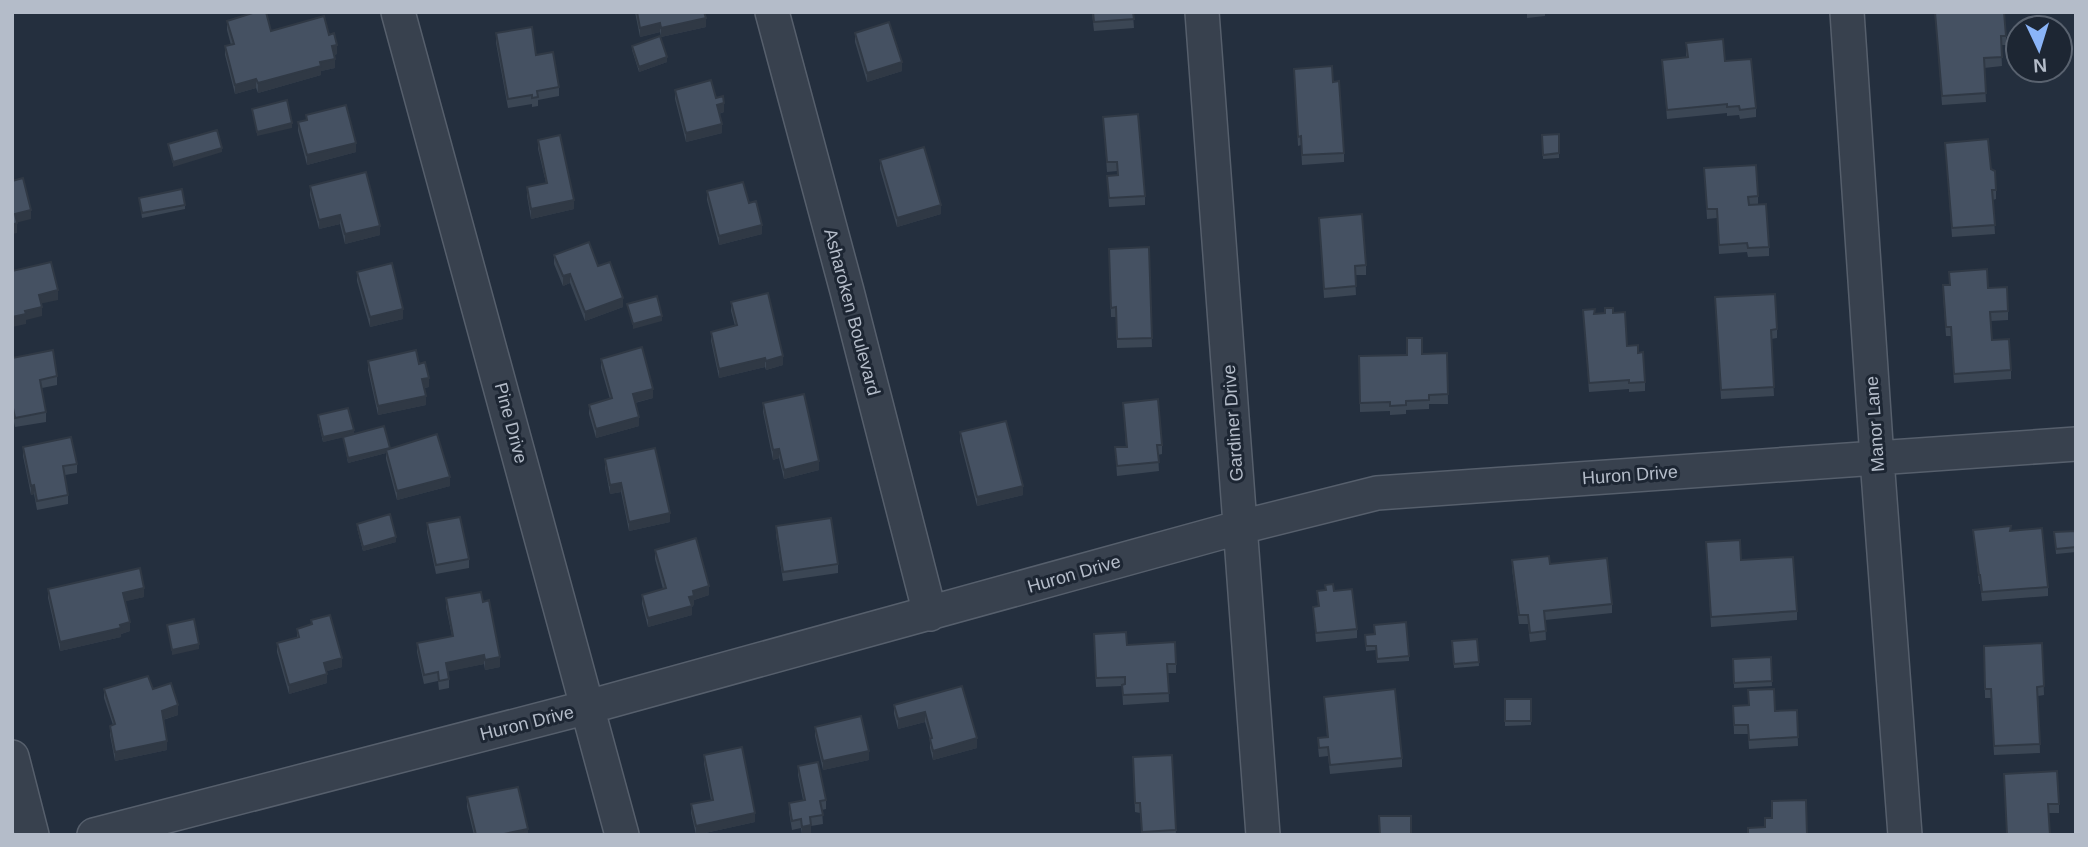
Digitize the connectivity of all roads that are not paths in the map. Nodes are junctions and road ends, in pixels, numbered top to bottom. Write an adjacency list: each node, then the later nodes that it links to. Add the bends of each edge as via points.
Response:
1 (398, 12): 9 (street, Pine Drive)
2 (772, 12): 8 (street, Asharoken Boulevard)
3 (1202, 12): 7 (street, Gardiner Drive)
4 (1847, 12): 6 (street, Manor Lane)
5 (2076, 444): 6 (street, Huron Drive)
6 (1877, 459): 7 (street, Huron Drive, via 1377,493); 15 (street, Manor Lane)
7 (1241, 527): 8 (street, Huron Drive); 14 (street, Gardiner Drive)
8 (930, 614): 9 (street, Huron Drive)
9 (588, 707): 12 (street, Huron Drive); 13 (street, Pine Drive)
10 (12, 757): 11 (street)
11 (32, 835)
12 (94, 835)
13 (622, 835)
14 (1263, 835)
15 (1905, 835)

